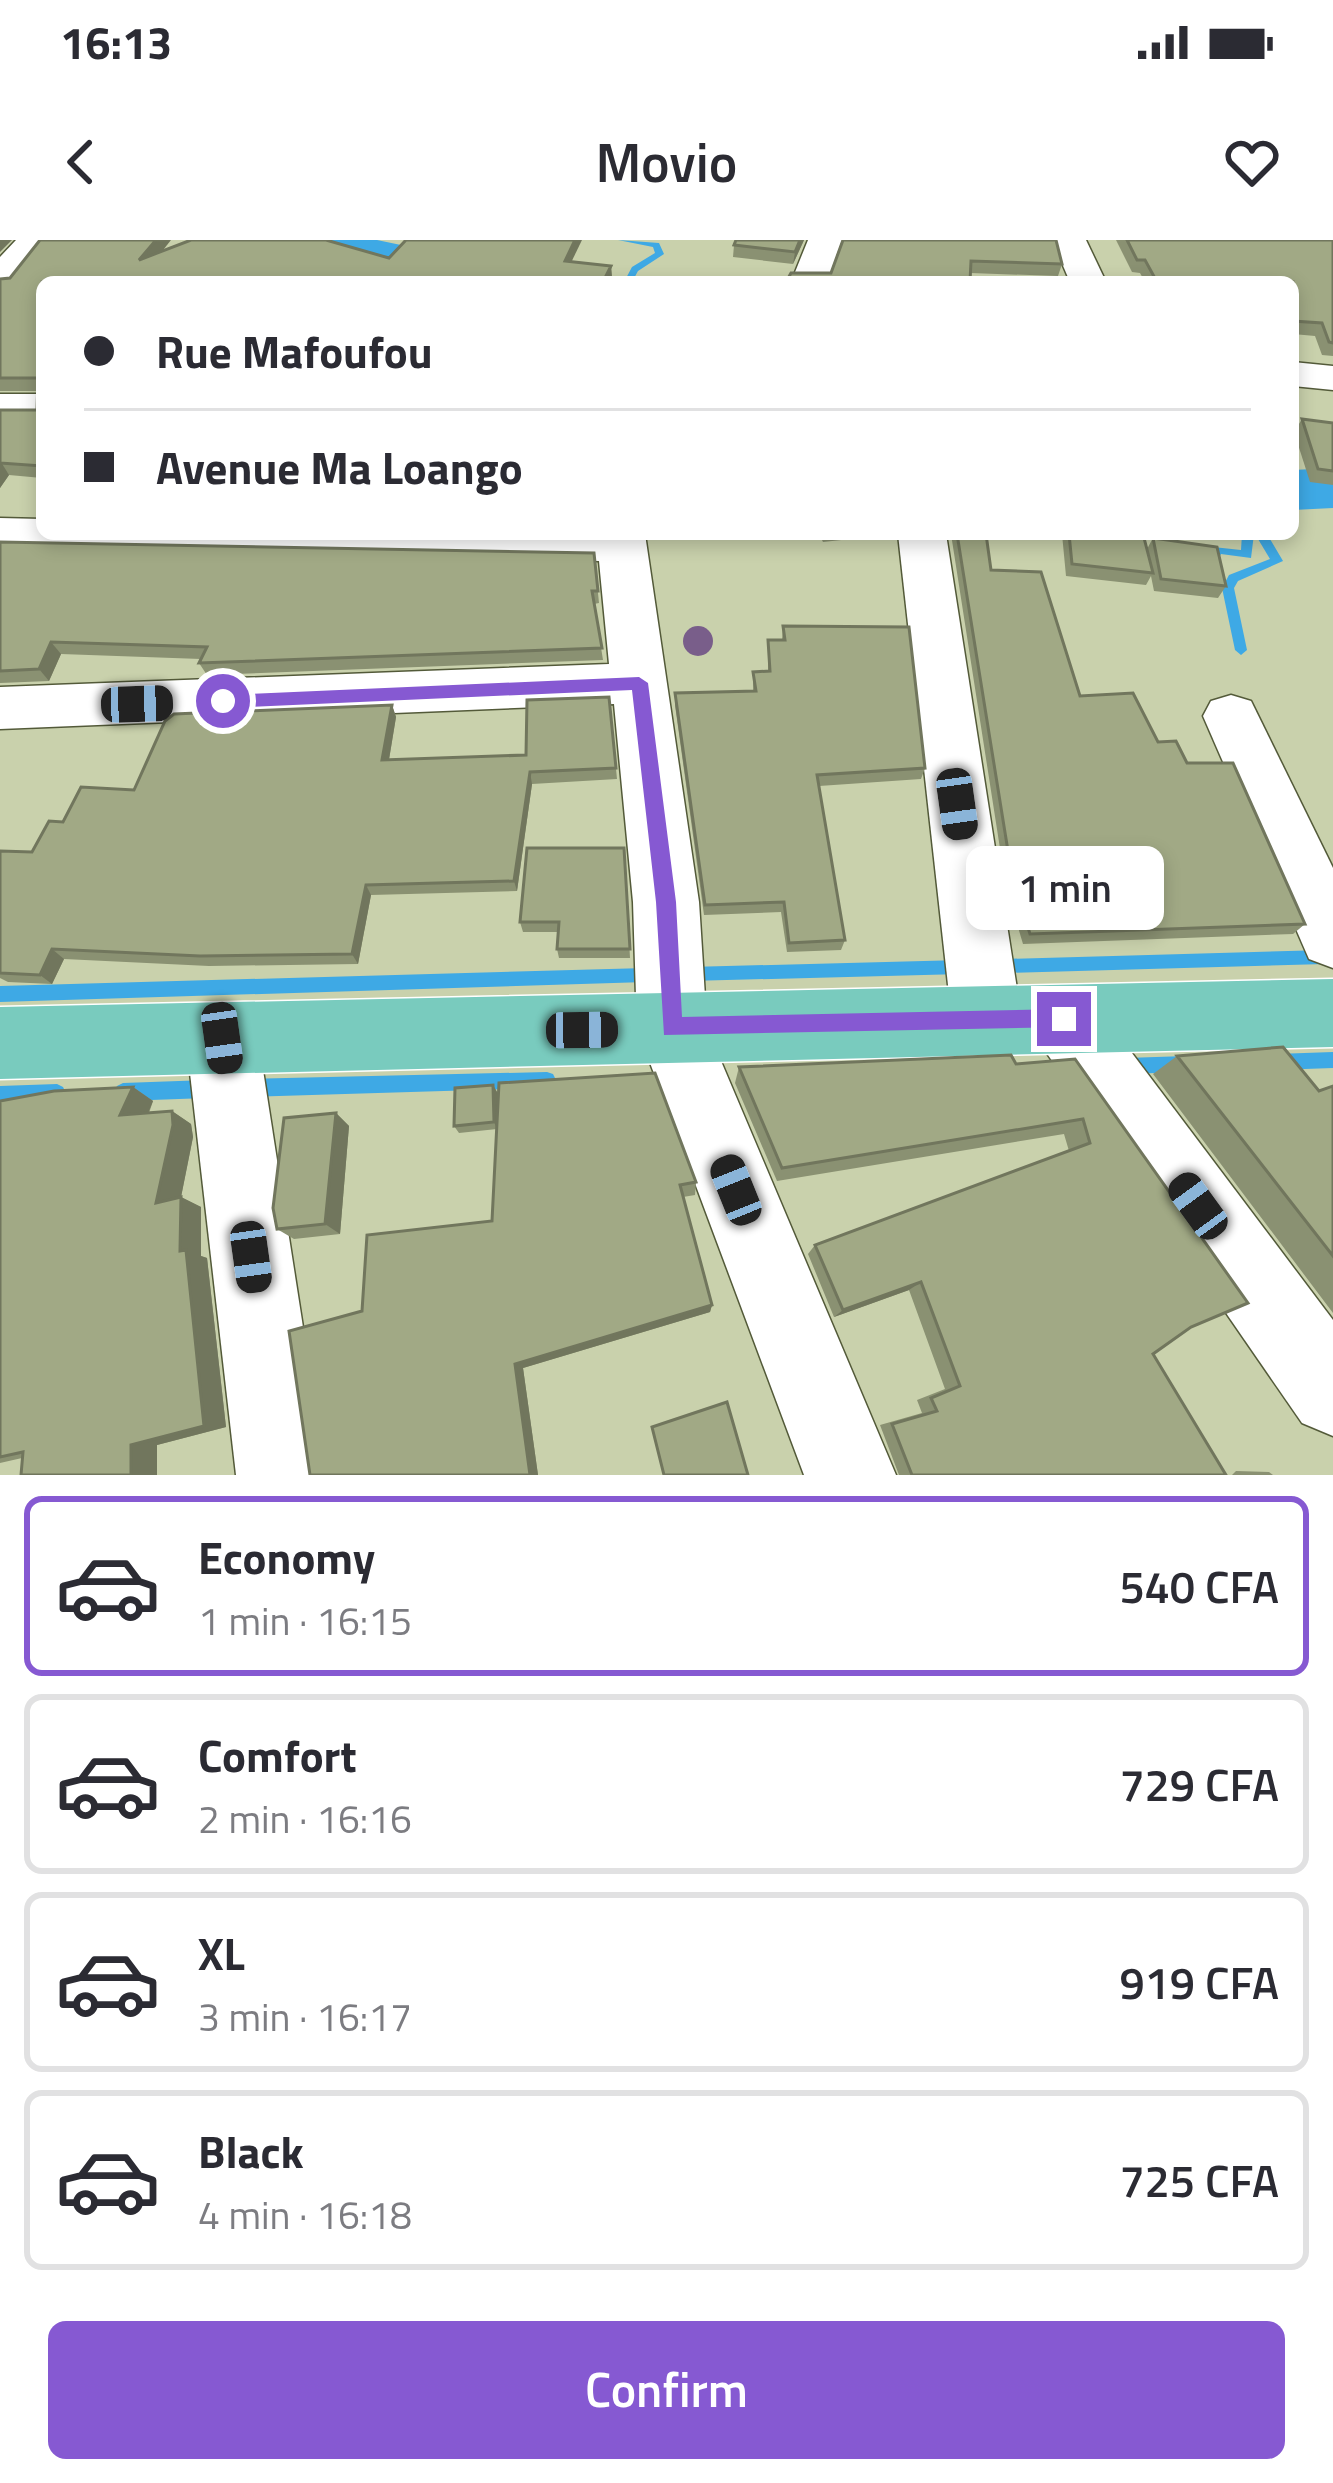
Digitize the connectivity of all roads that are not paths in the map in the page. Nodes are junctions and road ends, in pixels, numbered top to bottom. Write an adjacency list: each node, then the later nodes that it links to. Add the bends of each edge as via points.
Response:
1 (35, 240): 6 (street)
2 (825, 240): 4 (street)
3 (1070, 240): 5 (street)
4 (811, 276)
5 (1085, 276)
6 (0, 279)
7 (0, 297): 8 (street)
8 (36, 299)
9 (1299, 375): 10 (street)
10 (1333, 378)
11 (0, 407): 12 (street)
12 (36, 407)
13 (0, 534): 14 (street)
14 (36, 534)
15 (621, 540): 17 (street)
16 (923, 540): 23 (street)
17 (639, 683): 18 (street); 24 (street, via 666,902)
18 (0, 709)
19 (1232, 716): 20 (street)
20 (1333, 938)
21 (1333, 1013): 22 (main road)
22 (1064, 1019): 23 (main road); 27 (street)
23 (987, 1021): 24 (main road)
24 (672, 1028): 25 (main road); 29 (street)
25 (222, 1038): 26 (main road); 28 (street)
26 (0, 1043)
27 (1333, 1392)
28 (280, 1475)
29 (850, 1475)

